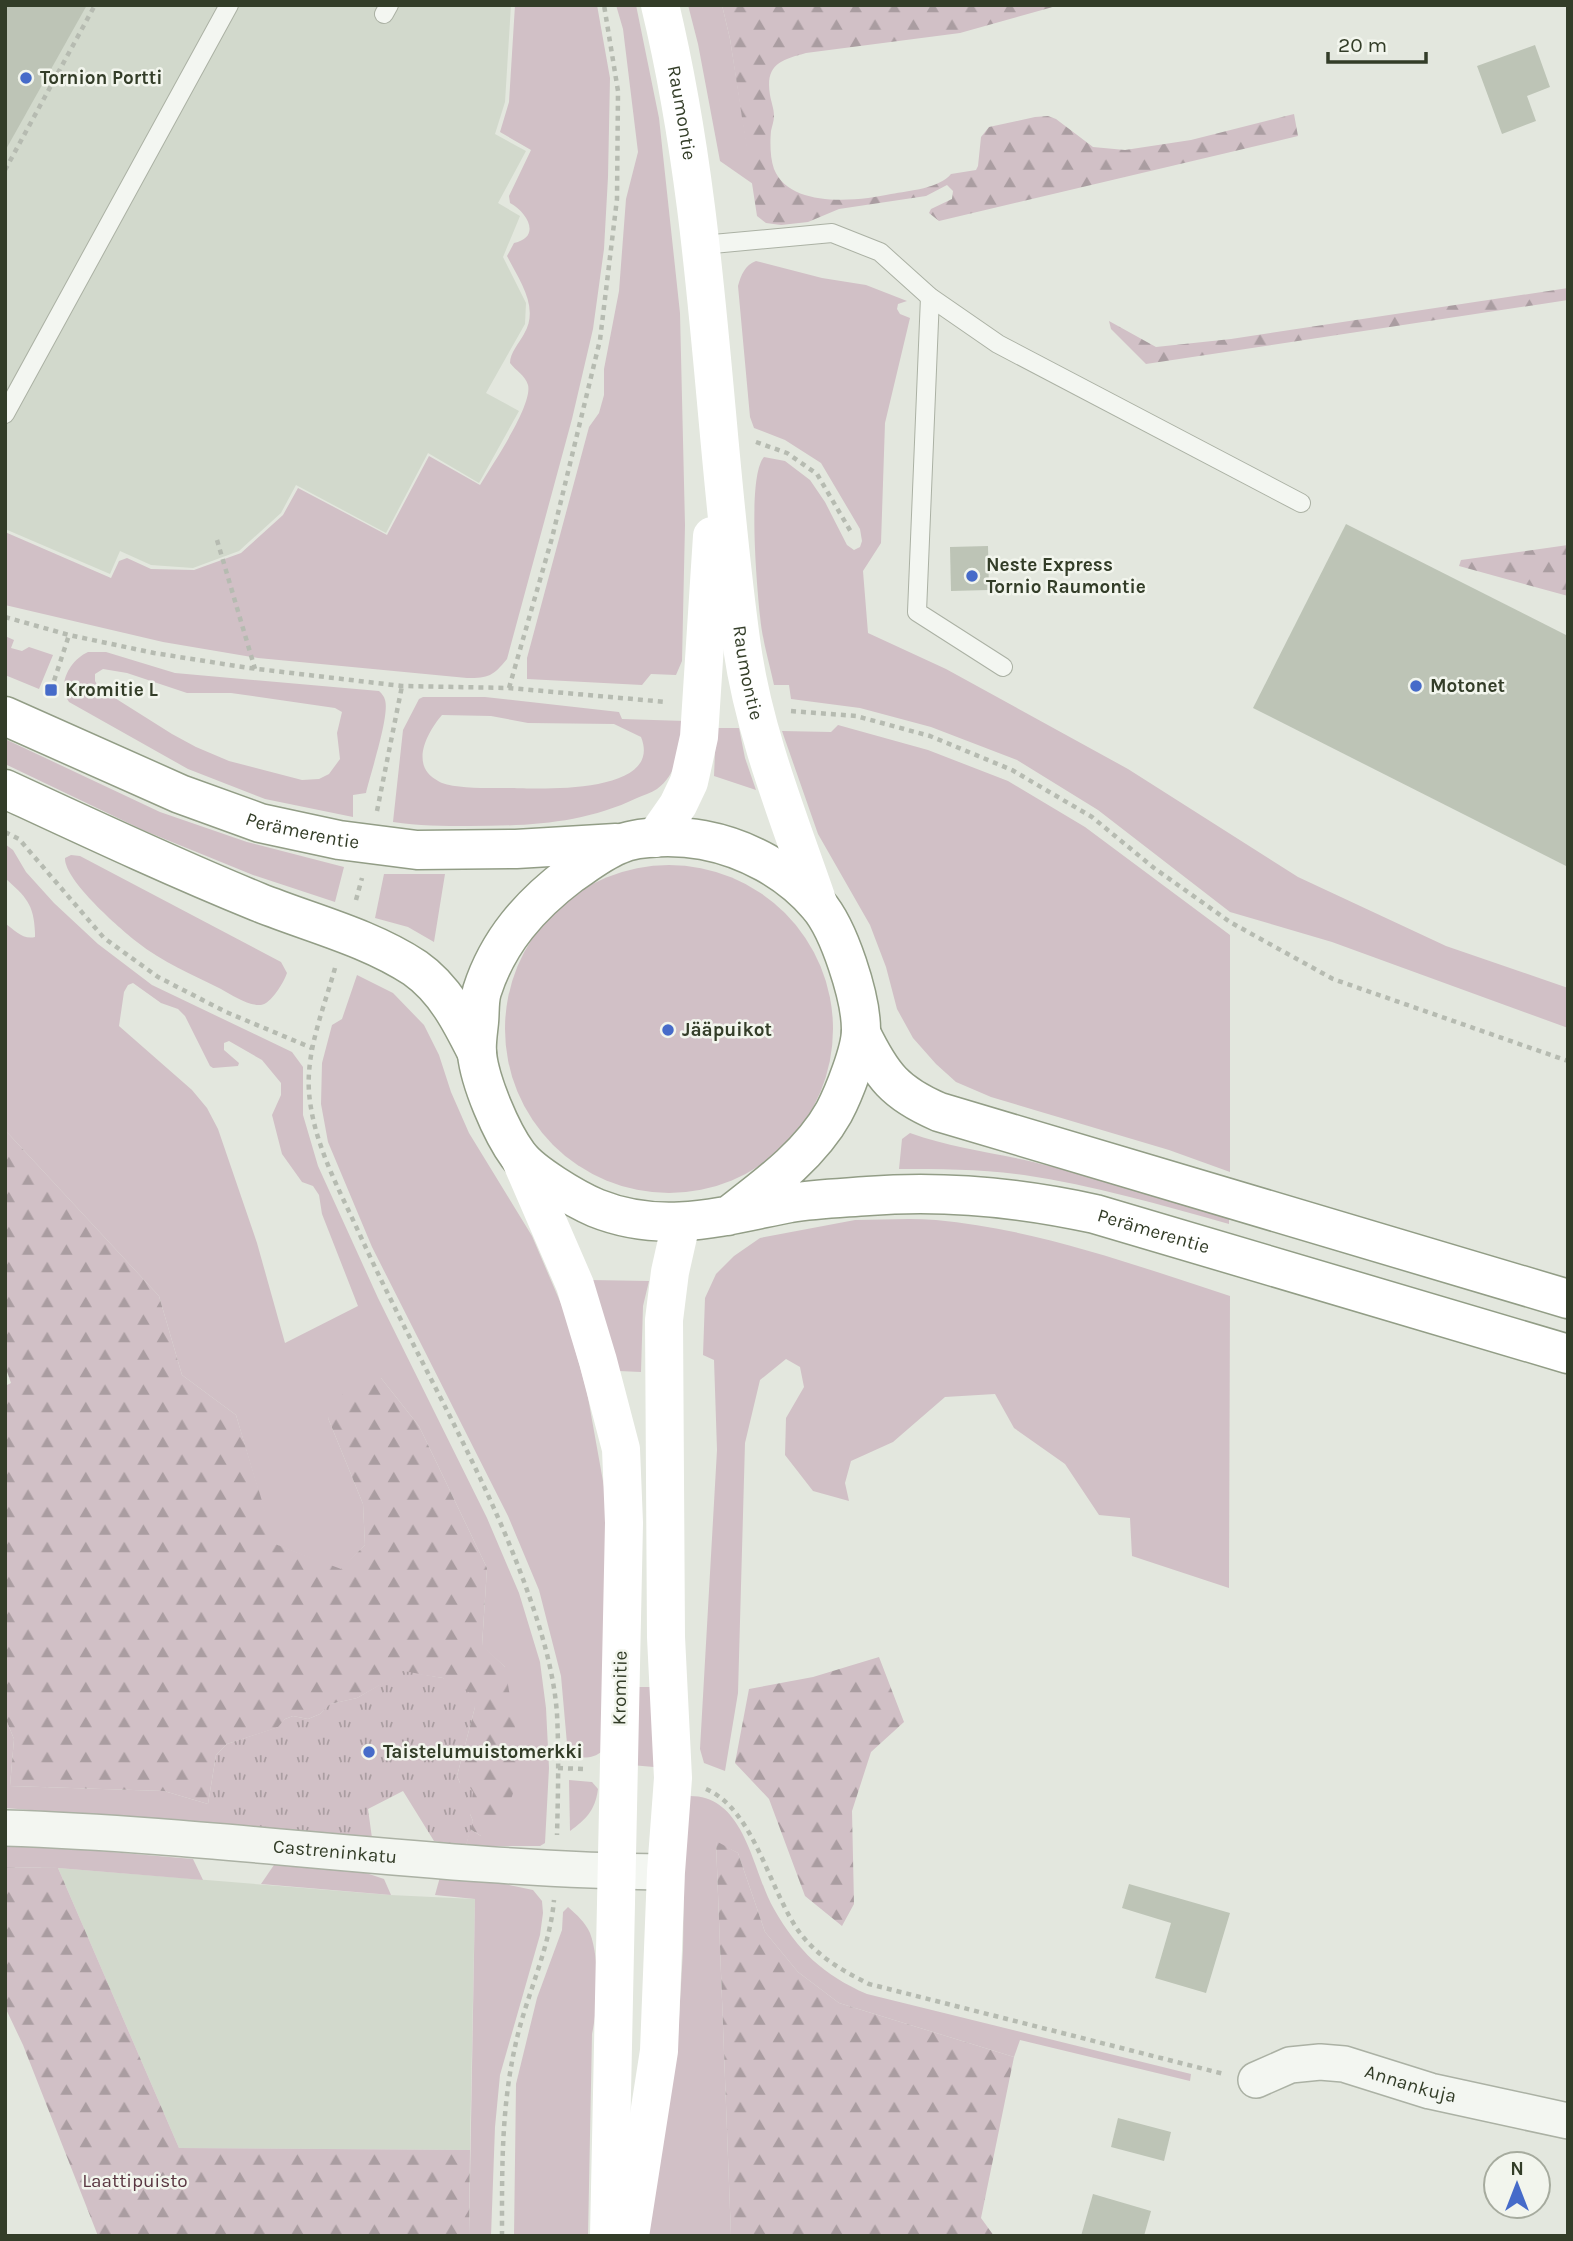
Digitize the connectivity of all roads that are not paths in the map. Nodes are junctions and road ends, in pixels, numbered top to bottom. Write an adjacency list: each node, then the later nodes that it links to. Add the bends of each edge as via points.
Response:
1 (229, 5): 5 (lane)
2 (660, 5): 3 (main road, Raumontie, via 684,121)
3 (702, 245): 4 (lane, via 832,233 880,252); 6 (main road, Raumontie)
4 (930, 297): 7 (lane, via 998,344); 8 (lane, via 917,612)
5 (5, 414)
6 (719, 429): 11 (main road, Raumontie, via 699,737 689,782 678,805); 12 (main road, Raumontie, via 745,662 763,743)
7 (1301, 503)
8 (1003, 667)
9 (5, 716): 11 (main road, Perämerentie, via 180,794 260,823 340,840 417,850)
10 (5, 789): 14 (main road, via 150,857 375,946 415,968 458,1014)
11 (638, 841): 12 (main road, Perämerentie, via 686,837 721,843 779,871); 14 (main road, via 586,863 522,917 498,953 481,995)
12 (820, 906): 13 (main road, via 855,986)
13 (862, 1033): 16 (main road, via 833,1114 776,1179); 18 (main road, via 875,1062 891,1081 913,1101 939,1112)
14 (477, 1054): 15 (main road, Kromitie, via 492,1107)
15 (520, 1158): 17 (main road, Perämerentie, via 556,1186 597,1208 637,1219); 21 (main road, Kromitie, via 575,1285 621,1449 624,1523)
16 (728, 1216): 17 (main road, Perämerentie); 19 (main road, Perämerentie, via 794,1203 875,1195 964,1196 1053,1205)
17 (681, 1223): 22 (main road, via 664,1321 666,1637 673,1778)
18 (1568, 1299)
19 (1568, 1354)
20 (5, 1828): 21 (street, Castreninkatu)
21 (616, 1871): 22 (street, Castreninkatu); 25 (main road, Kromitie)
22 (666, 1872): 26 (main road, via 659,2051)
23 (1256, 2080): 24 (street, Annankuja, via 1290,2066 1344,2064 1430,2091)
24 (1568, 2120)
25 (609, 2236)
26 (630, 2236)

